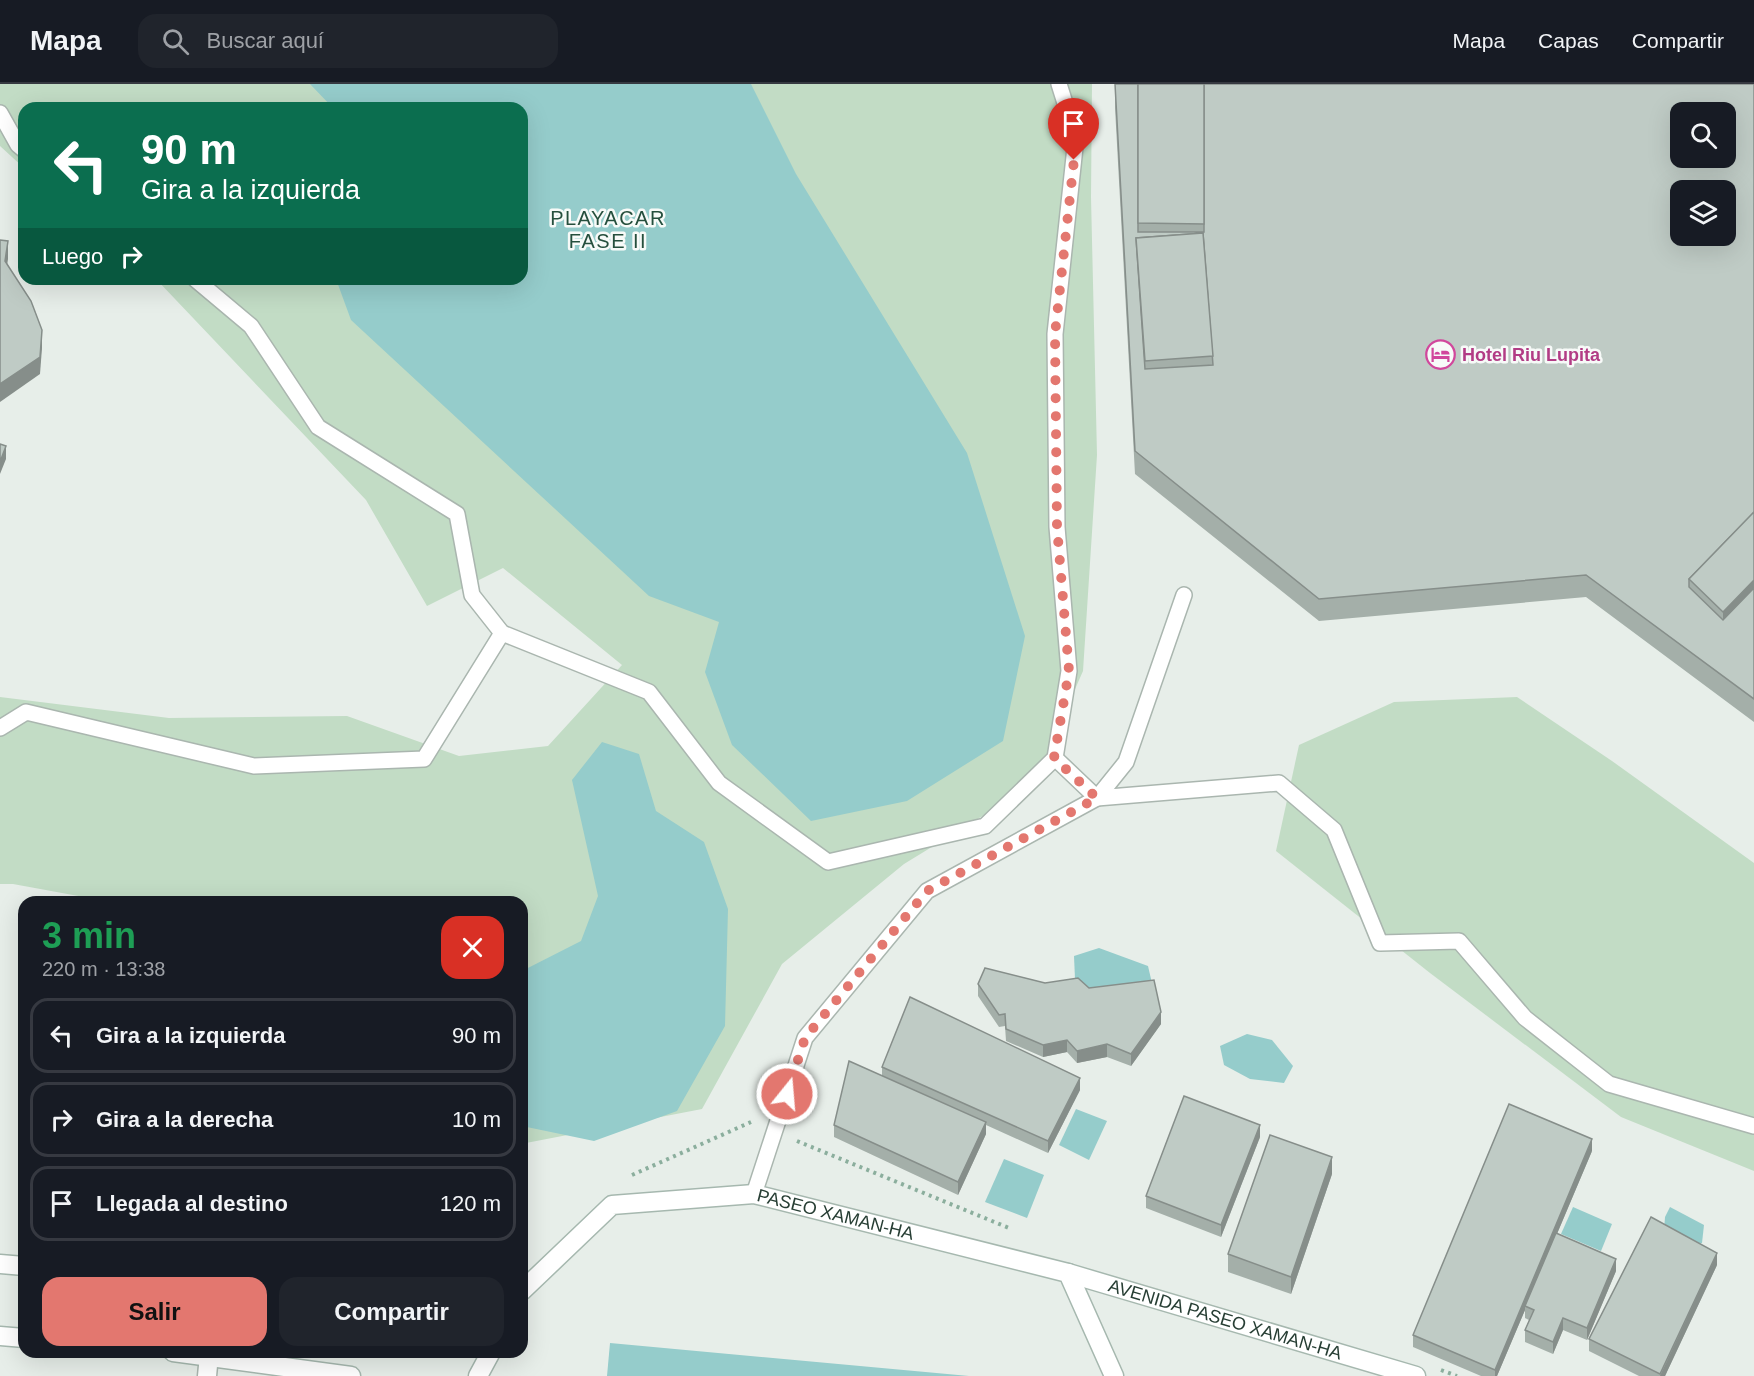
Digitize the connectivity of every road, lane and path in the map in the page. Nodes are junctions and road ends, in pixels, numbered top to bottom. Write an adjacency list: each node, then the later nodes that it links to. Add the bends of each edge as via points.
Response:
1 (1059, 84): 8 (lane, via 1076,138 1055,334 1057,527 1069,671)
2 (0, 113): 3 (lane)
3 (18, 145)
4 (202, 285): 6 (lane, via 251,326 318,427 457,514 472,596)
5 (1184, 595): 9 (lane, via 1126,762)
6 (502, 633): 7 (lane, via 424,759 254,766 27,712); 8 (lane, via 649,692 719,783 828,862 985,826)
7 (0, 728)
8 (1054, 758): 9 (lane)
9 (1097, 798): 10 (lane, via 1279,783 1334,830 1380,943 1459,941 1525,1018 1609,1084); 11 (lane, via 927,891 805,1038)
10 (1754, 1126)
11 (754, 1194): 14 (main road, PASEO XAMAN-HA); 15 (main road, PASEO XAMAN-HA, via 612,1205)
12 (0, 1264): 13 (main road)
13 (18, 1266)
14 (1068, 1273): 24 (main road); 25 (main road, AVENIDA PASEO XAMAN-HA)
15 (528, 1285)
16 (0, 1336): 17 (main road)
17 (18, 1338)
18 (209, 1358): 21 (main road)
19 (229, 1358): 22 (main road)
20 (488, 1358): 23 (main road)
21 (207, 1376)
22 (351, 1376)
23 (478, 1376)
24 (1114, 1376)
25 (1416, 1376)

